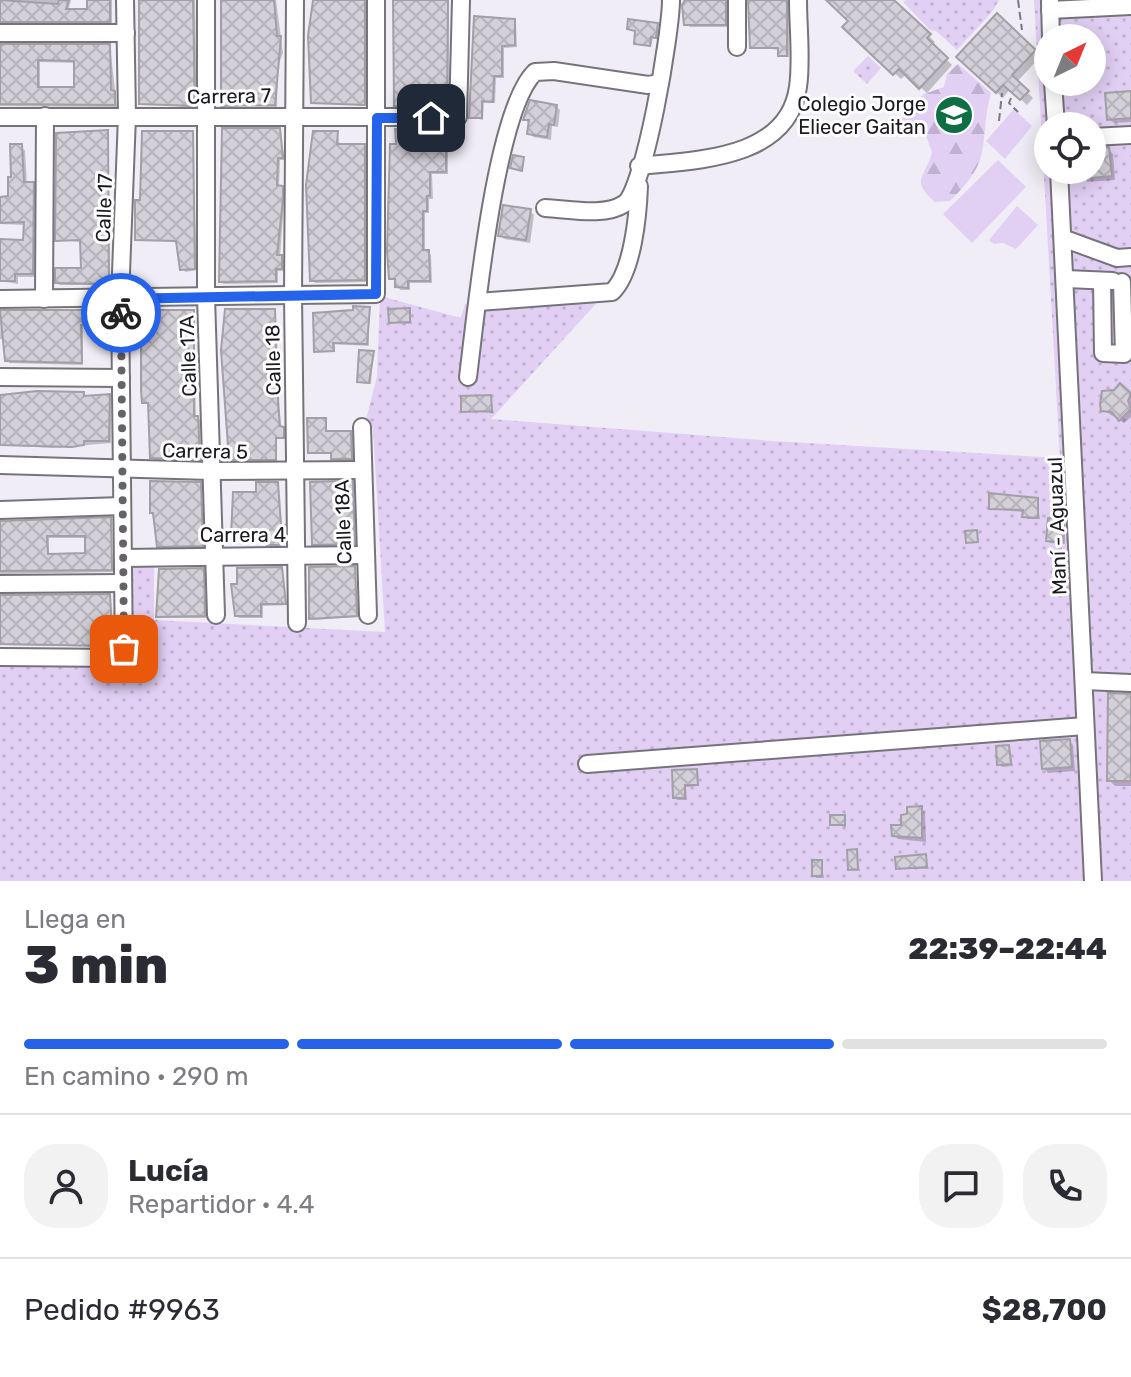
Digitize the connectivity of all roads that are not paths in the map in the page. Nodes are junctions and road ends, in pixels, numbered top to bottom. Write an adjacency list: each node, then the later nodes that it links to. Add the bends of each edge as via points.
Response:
1 (125, 0): 12 (street, Calle 17)
2 (206, 0): 19 (street, Calle 17A)
3 (295, 0): 15 (street, Calle 18)
4 (376, 0): 20 (street)
5 (461, 0): 20 (street, Carrera 7, via 458,117)
6 (671, 0): 14 (street)
7 (737, 0): 13 (street)
8 (798, 0): 23 (street, via 799,87 769,135 721,157)
9 (1050, 5): 10 (street)
10 (1131, 6)
11 (0, 33): 12 (street)
12 (126, 33): 17 (street, Calle 17)
13 (737, 47)
14 (660, 83): 23 (street); 36 (street, via 554,71 535,72 525,81 501,153)
15 (293, 114): 19 (street, Carrera 7); 20 (street, Carrera 7); 31 (street, Calle 18)
16 (45, 116): 17 (street, Carrera 7); 18 (street, Carrera 7); 34 (street)
17 (127, 116): 19 (street, Carrera 7); 35 (street, Calle 17)
18 (0, 117)
19 (205, 118): 32 (street, Calle 17A)
20 (377, 118): 31 (street, via 376,294)
21 (1131, 135): 22 (street)
22 (1106, 136)
23 (639, 173): 25 (street, via 630,199 613,210); 36 (street, via 638,221 621,284 612,292)
24 (1060, 184): 26 (street, Maní - Aguazul)
25 (545, 208)
26 (1065, 239): 27 (street, via 1117,258); 28 (street, Maní - Aguazul)
27 (1131, 257)
28 (1066, 279): 29 (street); 58 (street, Maní - Aguazul)
29 (1102, 281): 30 (street); 30 (street, via 1103,353 1124,354)
30 (1127, 282)
31 (293, 295): 32 (street); 45 (street, Calle 18)
32 (206, 297): 35 (street); 44 (street, Calle 17A)
33 (0, 299): 34 (street)
34 (44, 299): 35 (street)
35 (120, 299): 39 (street, Calle 17)
36 (478, 302): 38 (street)
37 (0, 377): 39 (street)
38 (468, 377)
39 (121, 378): 42 (street, Calle 17)
40 (362, 427): 43 (street, Calle 18A)
41 (0, 465): 42 (street, Carrera 5)
42 (123, 470): 44 (street, Carrera 5); 46 (street, Calle 17)
43 (361, 470): 45 (street, Carrera 5); 50 (street, Calle 18A)
44 (211, 471): 45 (street, Carrera 5); 48 (street, Calle 17A)
45 (295, 471): 49 (street, Calle 18)
46 (122, 506): 47 (street); 51 (street, Calle 17)
47 (0, 510)
48 (213, 555): 49 (street, Carrera 4); 51 (street, Carrera 4); 54 (street, Calle 17A)
49 (296, 555): 50 (street, Carrera 4); 56 (street, Calle 18)
50 (364, 555): 55 (street, Calle 18A)
51 (123, 558): 52 (street, Calle 17)
52 (123, 583): 53 (street); 57 (street, Calle 17, via 124,658)
53 (0, 584)
54 (216, 615)
55 (368, 615)
56 (297, 623)
57 (0, 657)
58 (1084, 681): 59 (street); 60 (street, Maní - Aguazul)
59 (1131, 683)
60 (1085, 726): 61 (street); 62 (street, Maní - Aguazul)
61 (587, 764)
62 (1093, 881)

